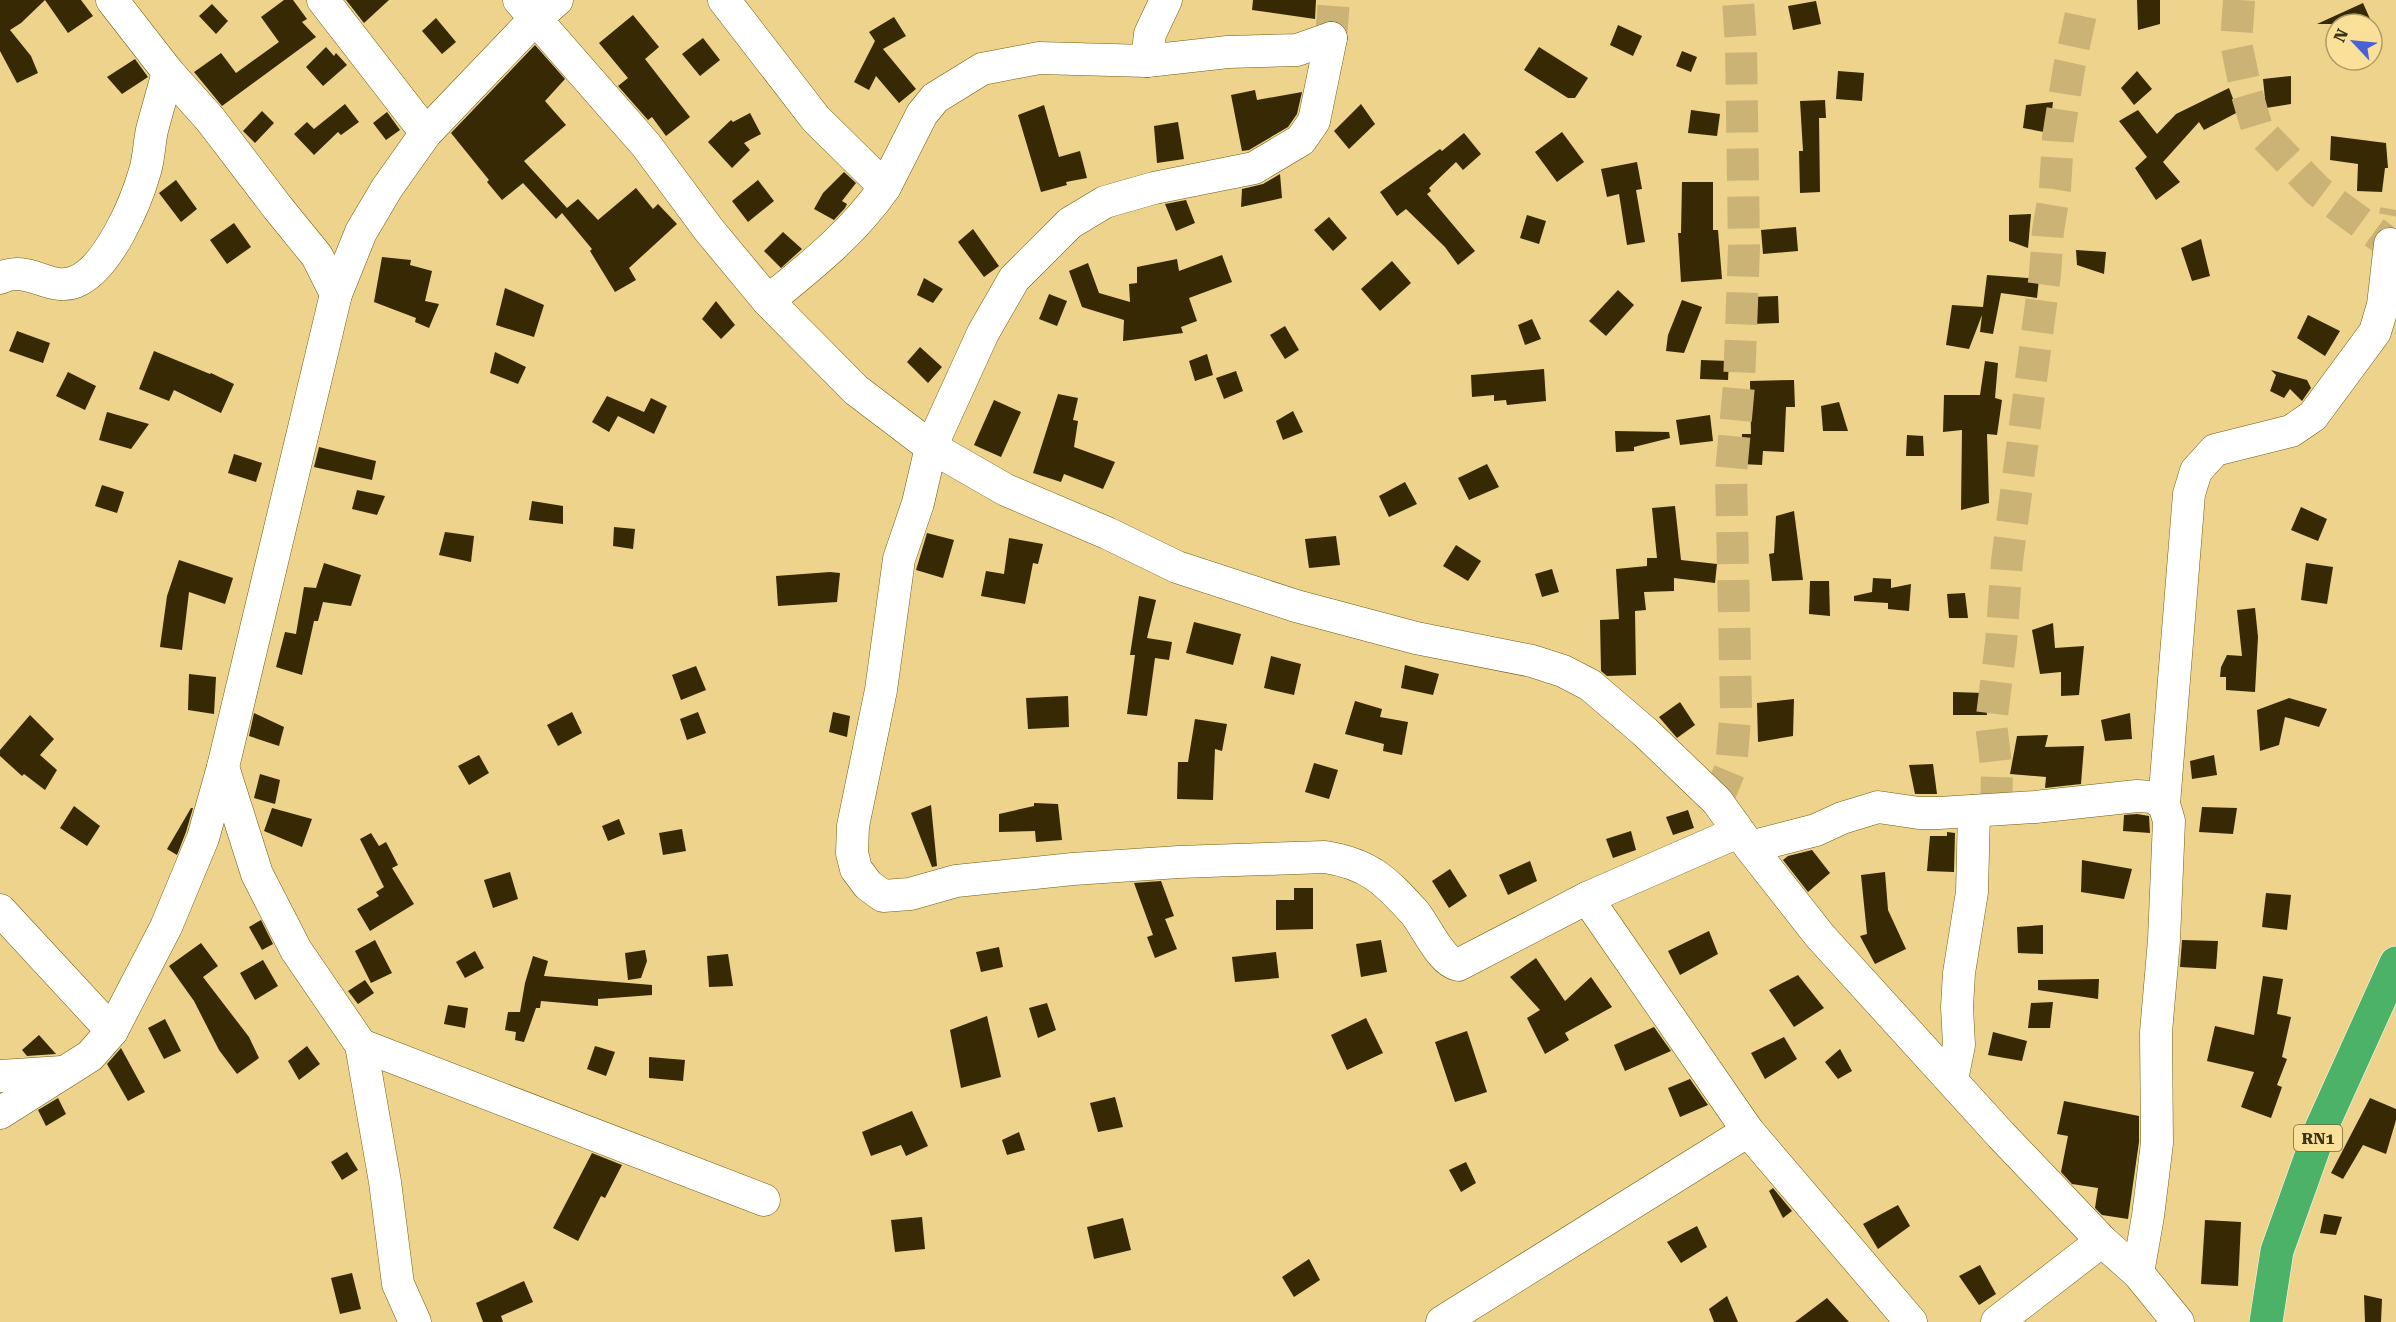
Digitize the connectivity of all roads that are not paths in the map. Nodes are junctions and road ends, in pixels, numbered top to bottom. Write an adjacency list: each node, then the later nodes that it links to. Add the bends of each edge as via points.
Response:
1 (112, 0): 7 (street)
2 (323, 0): 8 (street)
3 (724, 0): 9 (street, via 816,119)
4 (1166, 0): 6 (street, via 1150,34)
5 (537, 6): 8 (street); 13 (street)
6 (1147, 61): 9 (street, via 1039,58 982,69 936,98 922,114); 14 (street, via 1228,51 1297,50 1331,38 1314,121 1301,140 1254,168 1105,202 1070,223 1014,279 983,333)
7 (168, 72): 11 (street, via 145,171 127,218 108,251 90,273 74,282 54,284 11,272); 12 (street, via 210,119 317,256)
8 (426, 133): 12 (street, via 361,232)
9 (885, 187): 13 (street, via 833,248)
10 (2390, 244): 16 (street, via 2383,305 2375,332 2313,416 2291,431 2215,450 2196,471 2190,494)
11 (0, 278)
12 (336, 294): 15 (street)
13 (768, 301): 14 (street, via 856,390)
14 (931, 447): 18 (street, via 1006,490 1177,567 1296,606 1563,671 1590,685 1645,732 1717,801); 19 (street, via 899,559 881,690 853,826 856,868 868,885 883,896 910,894 956,881 1073,869 1325,857 1355,863 1380,877 1414,913 1445,957 1458,965)
15 (223, 767): 22 (street, via 203,838 166,927); 23 (street, via 256,874 296,950)
16 (2164, 804): 17 (street, via 2152,797 2137,796); 31 (street, via 2169,822 2156,1032 2157,1143)
17 (1974, 811): 18 (street, via 1919,813 1878,807 1816,830); 26 (street, via 1972,892 1959,973 1959,1045)
18 (1744, 839): 19 (street); 26 (street, via 1820,936)
19 (1587, 898): 28 (street)
20 (0, 910): 22 (street)
21 (2393, 979): 37 (highway, RN1, via 2320,1131 2277,1251)
22 (112, 1031): 24 (street, via 90,1056)
23 (361, 1045): 29 (street); 32 (street, via 398,1284)
24 (66, 1072): 25 (street); 27 (street)
25 (0, 1076)
26 (1952, 1080): 30 (street)
27 (0, 1113)
28 (1748, 1131): 33 (street); 34 (street)
29 (764, 1200)
30 (2102, 1241): 31 (street); 35 (street)
31 (2138, 1273): 36 (street)
32 (414, 1322)
33 (1442, 1322)
34 (1911, 1322)
35 (1997, 1322)
36 (2178, 1322)
37 (2266, 1322)

